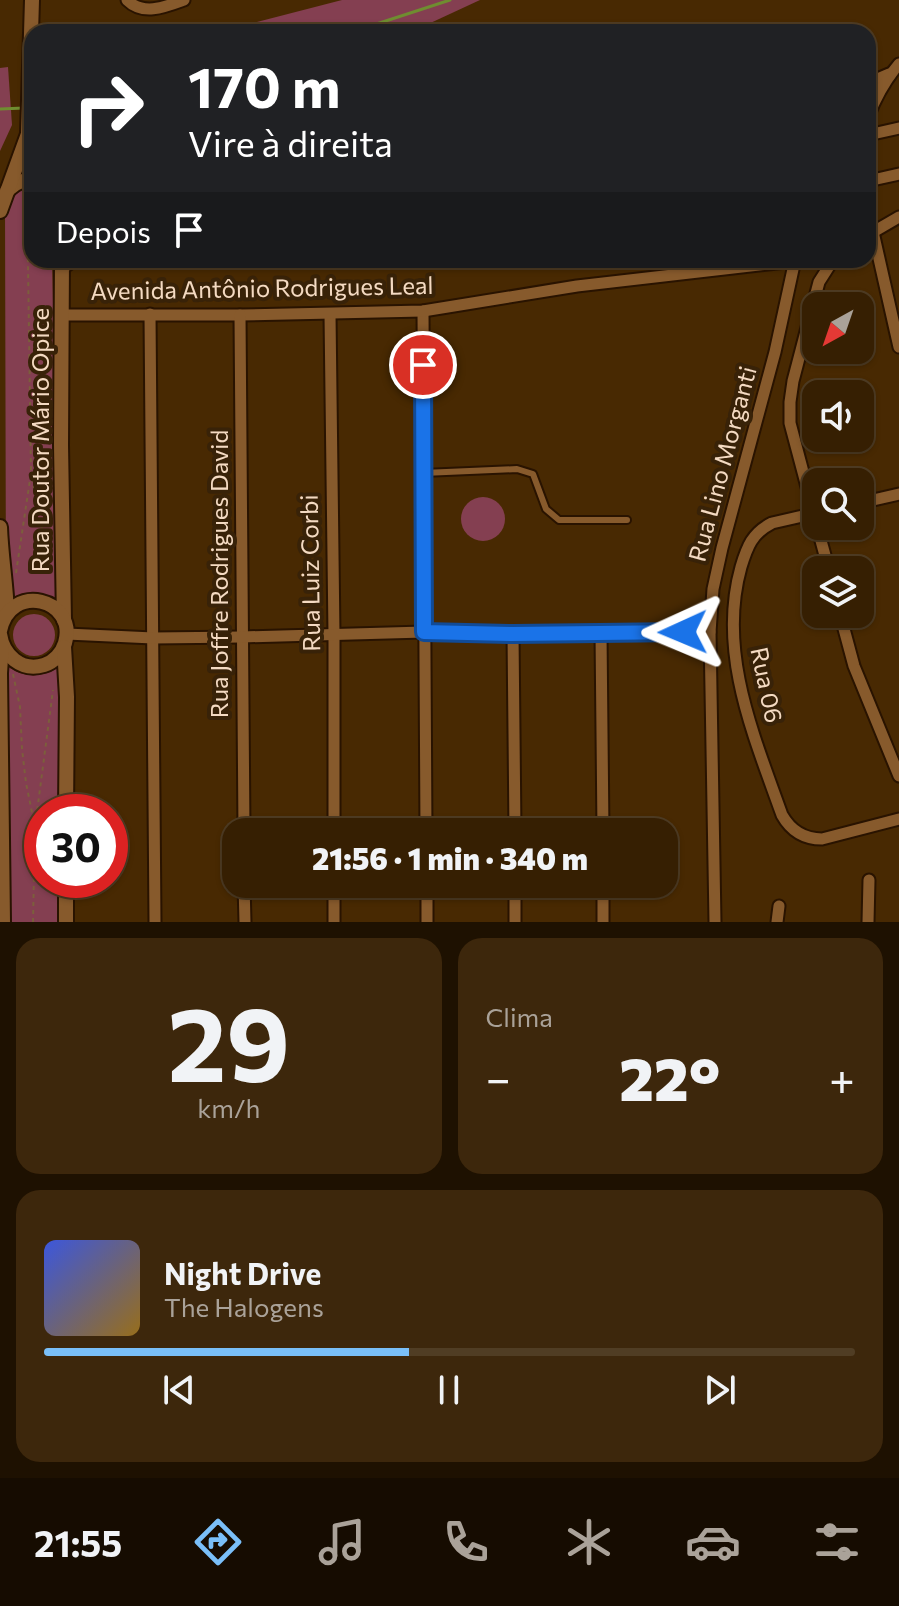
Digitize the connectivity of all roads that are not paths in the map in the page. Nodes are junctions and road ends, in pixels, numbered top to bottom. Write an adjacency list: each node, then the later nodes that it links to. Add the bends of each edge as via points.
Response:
1 (32, 0): 4 (street)
2 (127, 0): 3 (street, via 153,10)
3 (184, 0)
4 (31, 24)
5 (899, 64): 6 (street)
6 (890, 74): 7 (street); 8 (street)
7 (876, 80)
8 (876, 98)
9 (899, 128): 10 (street)
10 (876, 133)
11 (24, 148): 15 (street)
12 (899, 174): 13 (street)
13 (876, 178)
14 (24, 182): 15 (street)
15 (6, 192): 16 (street)
16 (0, 211)
17 (899, 217): 18 (street)
18 (876, 230)
19 (876, 257): 29 (street)
20 (67, 268): 27 (street, Rua Doutor Mário Opice)
21 (728, 268): 24 (street, Avenida Antônio Rodrigues Leal)
22 (793, 268): 40 (street, Rua Lino Morganti, via 722,548)
23 (828, 268): 30 (street, via 819,282 790,402)
24 (423, 311): 26 (street, Avenida Antônio Rodrigues Leal); 31 (street)
25 (150, 314): 27 (street, Avenida Antônio Rodrigues Leal); 28 (street, Avenida Antônio Rodrigues Leal); 46 (street)
26 (330, 314): 28 (street, Avenida Antônio Rodrigues Leal); 44 (street, Rua Luiz Corbi)
27 (62, 315): 42 (street, Rua Doutor Mário Opice)
28 (240, 315): 45 (street, Rua Joffre Rodrigues David)
29 (899, 347)
30 (802, 468)
31 (423, 473): 34 (lane, via 517,469 533,474 546,509 559,520); 39 (street)
32 (899, 494): 33 (street)
33 (874, 500)
34 (627, 520)
35 (802, 520): 56 (street, Rua 06, via 772,523 746,550 734,631 745,711 782,815 798,834 822,839)
36 (0, 527): 37 (street)
37 (7, 613): 42 (street, via 19,603 46,603 58,611); 47 (street)
38 (844, 628): 49 (street)
39 (424, 632): 43 (street); 44 (street); 53 (street)
40 (710, 632): 41 (street); 73 (street, Rua Lino Morganti)
41 (601, 633): 43 (street); 55 (street)
42 (65, 634): 46 (street); 47 (street, via 57,657 33,667 20,664); 50 (street, Rua Doutor Mário Opice)
43 (513, 634): 54 (street)
44 (334, 635): 45 (street); 52 (street, Rua Luiz Corbi)
45 (242, 637): 46 (street); 51 (street, Rua Joffre Rodrigues David)
46 (153, 638): 67 (street)
47 (3, 641): 48 (street)
48 (0, 673): 65 (street)
49 (899, 776)
50 (66, 794)
51 (244, 818)
52 (334, 818)
53 (426, 818)
54 (515, 818)
55 (603, 818)
56 (899, 819)
57 (869, 880): 75 (street)
58 (66, 898): 66 (street)
59 (244, 898): 68 (street)
60 (334, 898): 69 (street)
61 (427, 898): 70 (street)
62 (515, 898): 71 (street)
63 (603, 898): 72 (street)
64 (779, 906): 74 (street)
65 (3, 922)
66 (66, 922)
67 (155, 922)
68 (245, 922)
69 (334, 922)
70 (427, 922)
71 (515, 922)
72 (603, 922)
73 (715, 922)
74 (777, 922)
75 (868, 922)

